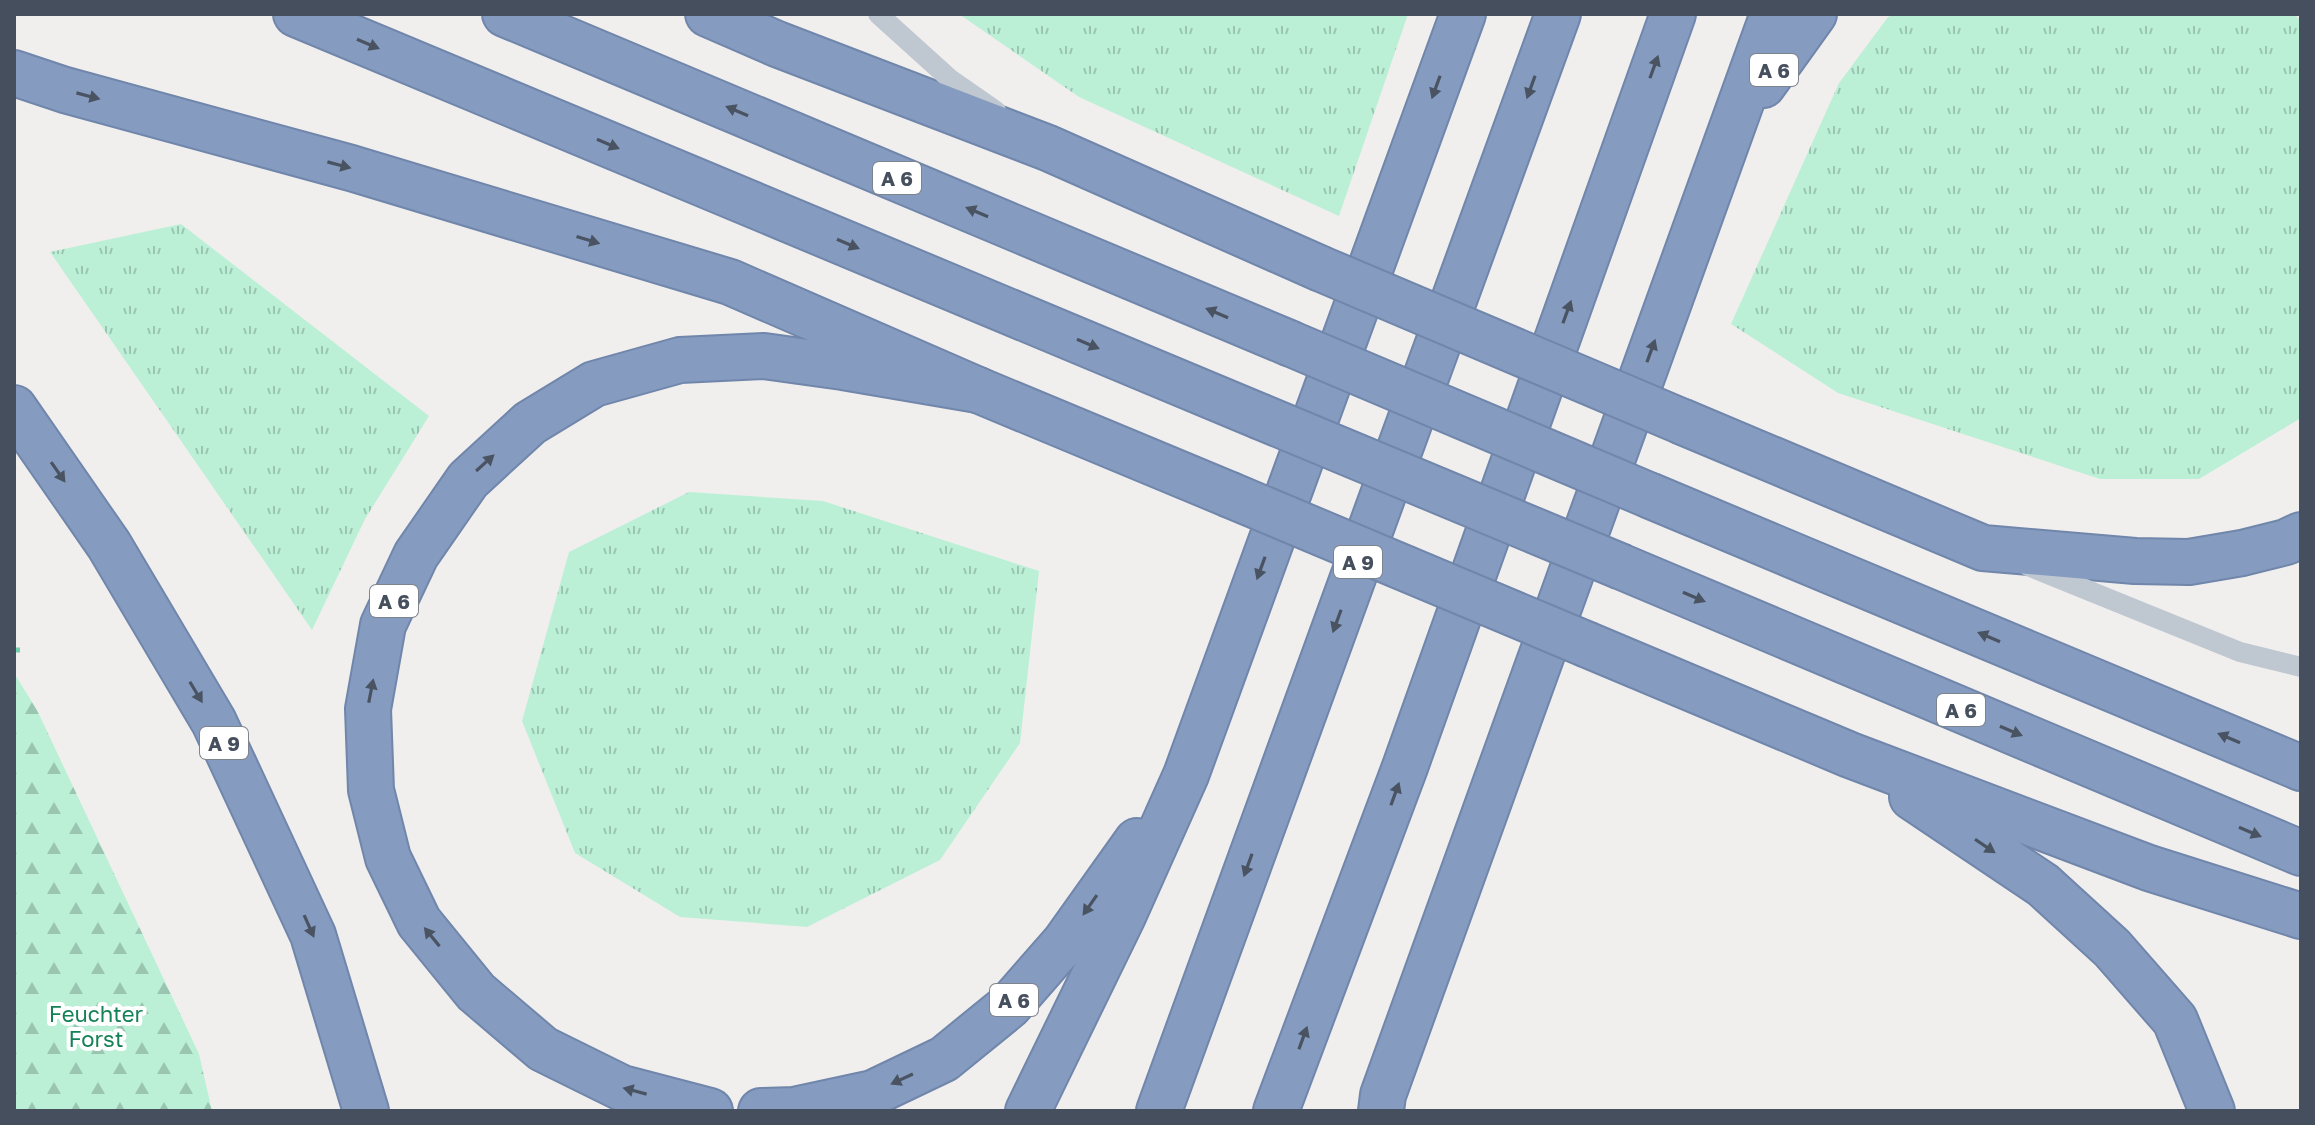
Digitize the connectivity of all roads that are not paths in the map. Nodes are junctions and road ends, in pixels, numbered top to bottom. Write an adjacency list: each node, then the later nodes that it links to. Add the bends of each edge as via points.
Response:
1 (296, 14): 21 (highway, A 6, one-way to 21, bridge)
2 (505, 14): 19 (highway, A 6, one-way to 2, bridge)
3 (708, 14): 12 (highway)
4 (878, 14): 12 (lane, via 950,79)
5 (1463, 14): 20 (highway, one-way to 20)
6 (1558, 14): 27 (highway, A 9, one-way to 27)
7 (1673, 14): 28 (highway, one-way to 7, via 1405,767)
8 (1773, 14): 11 (highway)
9 (1814, 14): 11 (highway, A 6)
10 (14, 73): 13 (highway, one-way to 13, via 730,282)
11 (1733, 126): 29 (highway, one-way to 11)
12 (1048, 148): 16 (highway, bridge)
13 (978, 390): 18 (highway, bridge); 24 (highway, A 6, one-way to 13, via 622,1088 543,1049 476,992 419,922 388,858 371,790 368,709 383,625 416,555 468,480 530,423 594,384 680,360 764,356)
14 (14, 408): 23 (highway, A 9, one-way to 23, via 109,545 214,722 313,935)
15 (2301, 535): 16 (highway, via 2189,562)
16 (1983, 548): 17 (lane, via 2240,652)
17 (2301, 667)
18 (1850, 755): 22 (highway, via 2149,868); 30 (highway, one-way to 30, via 2043,885 2112,948 2175,1020)
19 (2301, 768)
20 (1186, 775): 25 (highway, A 6, one-way to 25, via 1065,942 1009,1006 944,1059 873,1093 794,1110); 26 (highway)
21 (2301, 853)
22 (2301, 916)
23 (366, 1111)
24 (710, 1111)
25 (761, 1111)
26 (1028, 1111)
27 (1159, 1111)
28 (1276, 1111)
29 (1381, 1111)
30 (2212, 1111)

